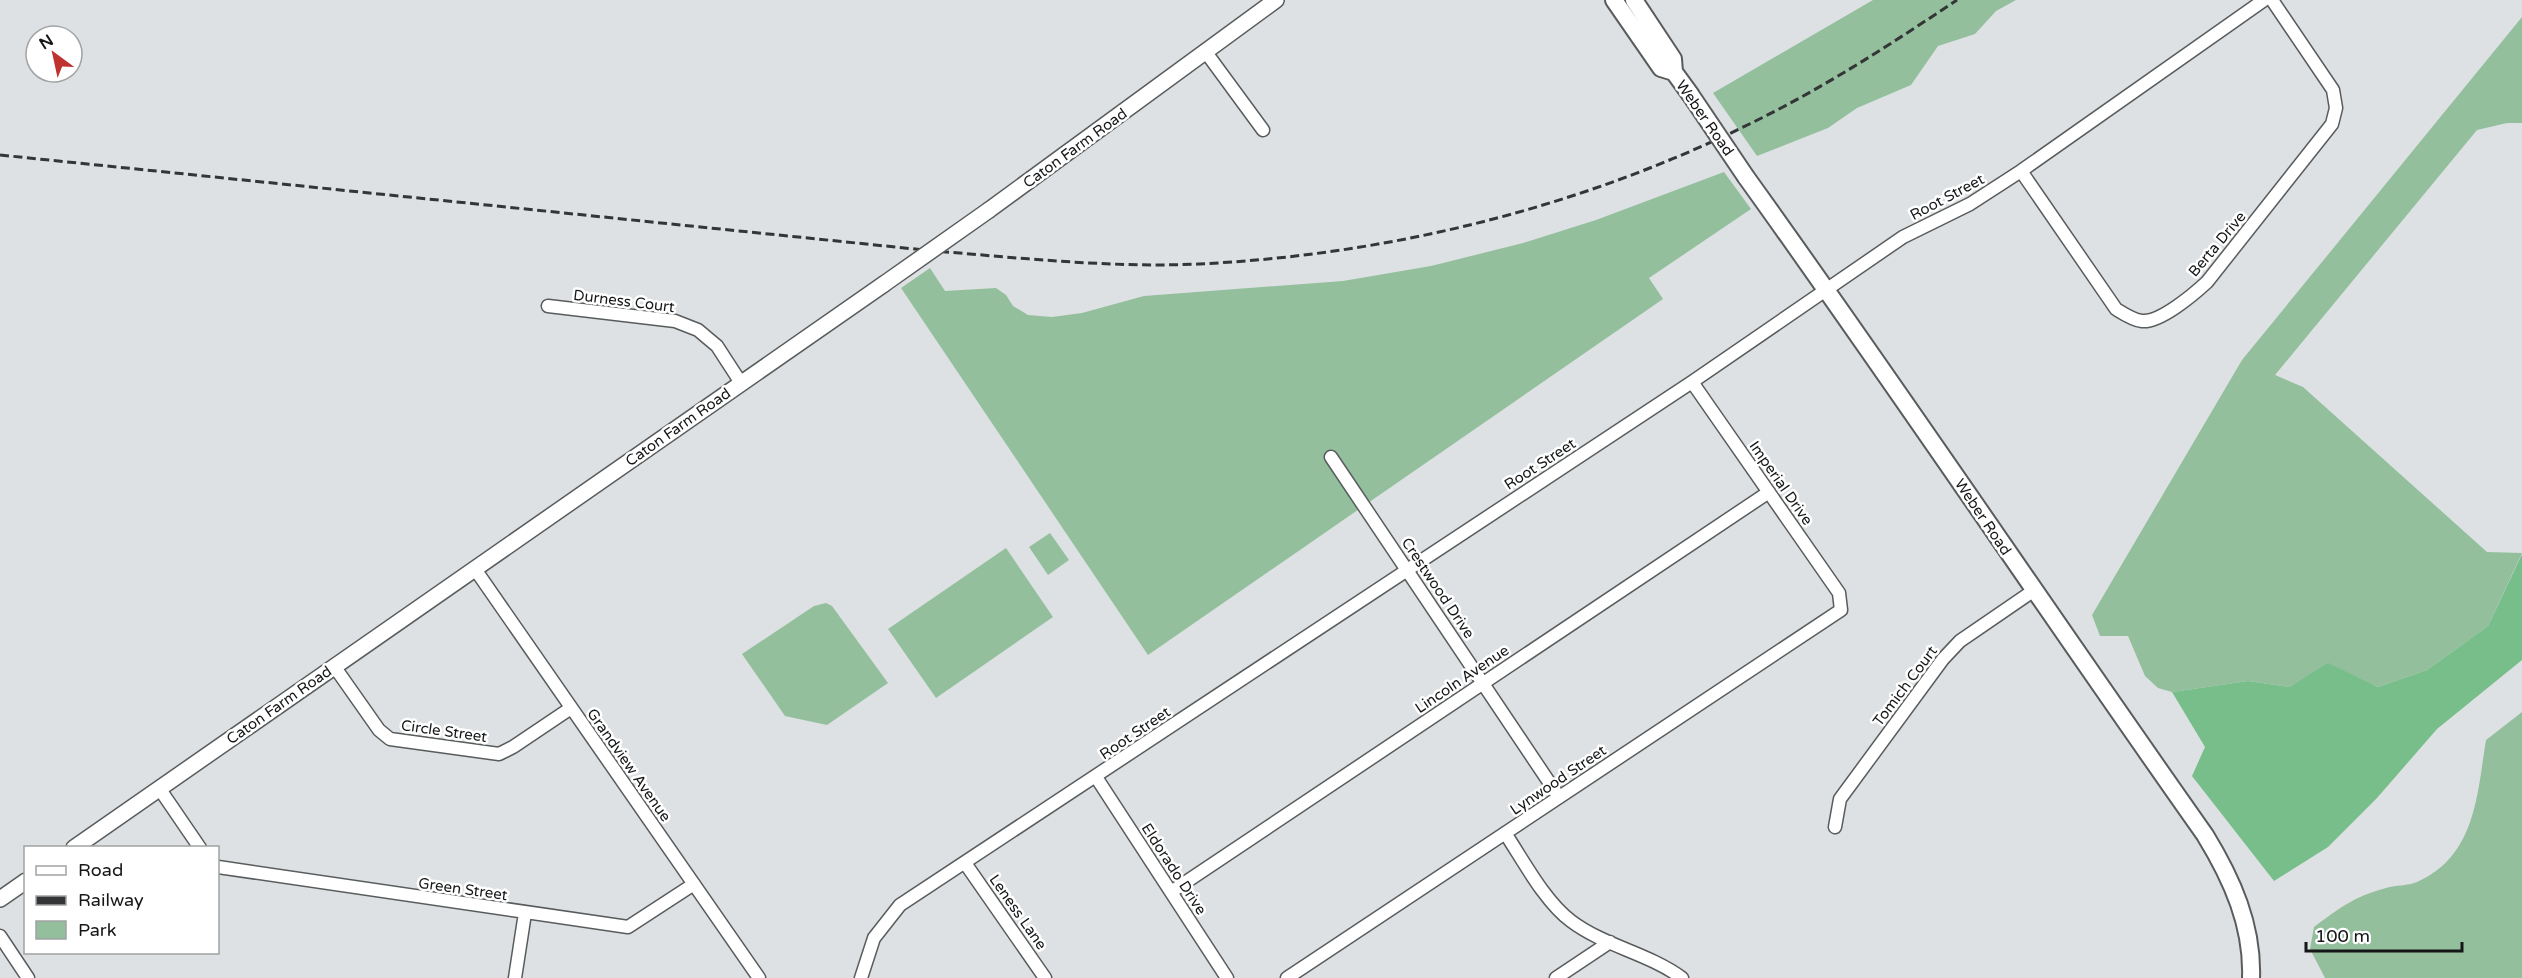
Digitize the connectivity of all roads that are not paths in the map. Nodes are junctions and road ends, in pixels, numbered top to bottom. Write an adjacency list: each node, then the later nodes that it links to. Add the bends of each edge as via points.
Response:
1 (1276, 0): 6 (street, Caton Farm Road)
2 (1614, 0): 7 (main road, Weber Road, via 1661,68)
3 (1634, 0): 7 (main road, Weber Road, via 1673,59)
4 (2264, 0): 9 (street, Root Street)
5 (2272, 0): 9 (street, Berta Drive, via 2333,90 2336,108 2332,124 2207,282 2191,296 2146,322 2116,309)
6 (1205, 51): 8 (street); 13 (street, Caton Farm Road, bridge, via 989,210)
7 (1674, 72): 10 (main road, Weber Road, bridge)
8 (1263, 130)
9 (2021, 171): 10 (street, Root Street, via 1970,204 1903,237)
10 (1827, 289): 12 (street, Root Street); 18 (main road, Weber Road)
11 (548, 306): 13 (street, Durness Court, via 675,321 698,330 717,346)
12 (1692, 382): 15 (street, Imperial Drive); 17 (street, Root Street)
13 (741, 383): 16 (street, Caton Farm Road)
14 (1331, 457): 17 (street, Crestwood Drive)
15 (1769, 492): 19 (street, Imperial Drive, via 1839,593); 21 (street, Lincoln Avenue)
16 (475, 569): 20 (street, Caton Farm Road); 22 (street, Grandview Avenue)
17 (1407, 569): 21 (street, Crestwood Drive); 23 (street, Root Street)
18 (2033, 591): 26 (street, Tomich Court, via 1960,641 1943,659 1840,800); 48 (main road, Weber Road, via 2227,871 2242,911)
19 (1840, 603): 25 (street, Lynwood Street, via 1841,610)
20 (334, 666): 22 (street, Circle Street, via 379,730 390,739 499,754); 24 (street, Caton Farm Road)
21 (1484, 683): 25 (street, Crestwood Drive); 34 (street, Lincoln Avenue)
22 (571, 708): 33 (street, Grandview Avenue)
23 (1096, 777): 30 (street, Root Street); 34 (street, Eldorado Drive)
24 (159, 788): 28 (street, Caton Farm Road); 29 (street)
25 (1559, 797): 27 (street, Lynwood Street)
26 (1835, 827)
27 (1505, 833): 38 (street, via 1556,906 1571,921); 45 (street, Lynwood Street)
28 (77, 846)
29 (199, 846)
30 (966, 863): 42 (street, Root Street, via 900,905 874,939); 43 (street, Leness Lane)
31 (219, 867): 36 (street, Green Street)
32 (24, 882): 35 (street)
33 (694, 884): 36 (street, Green Street, via 628,927); 41 (street, Grandview Avenue)
34 (1171, 892): 44 (street, Eldorado Drive)
35 (0, 899)
36 (525, 913): 40 (street)
37 (0, 936): 39 (street)
38 (1610, 942): 46 (street); 47 (street)
39 (28, 978)
40 (515, 978)
41 (759, 978)
42 (861, 978)
43 (1045, 978)
44 (1227, 978)
45 (1287, 978)
46 (1556, 978)
47 (1682, 978)
48 (2251, 978)

